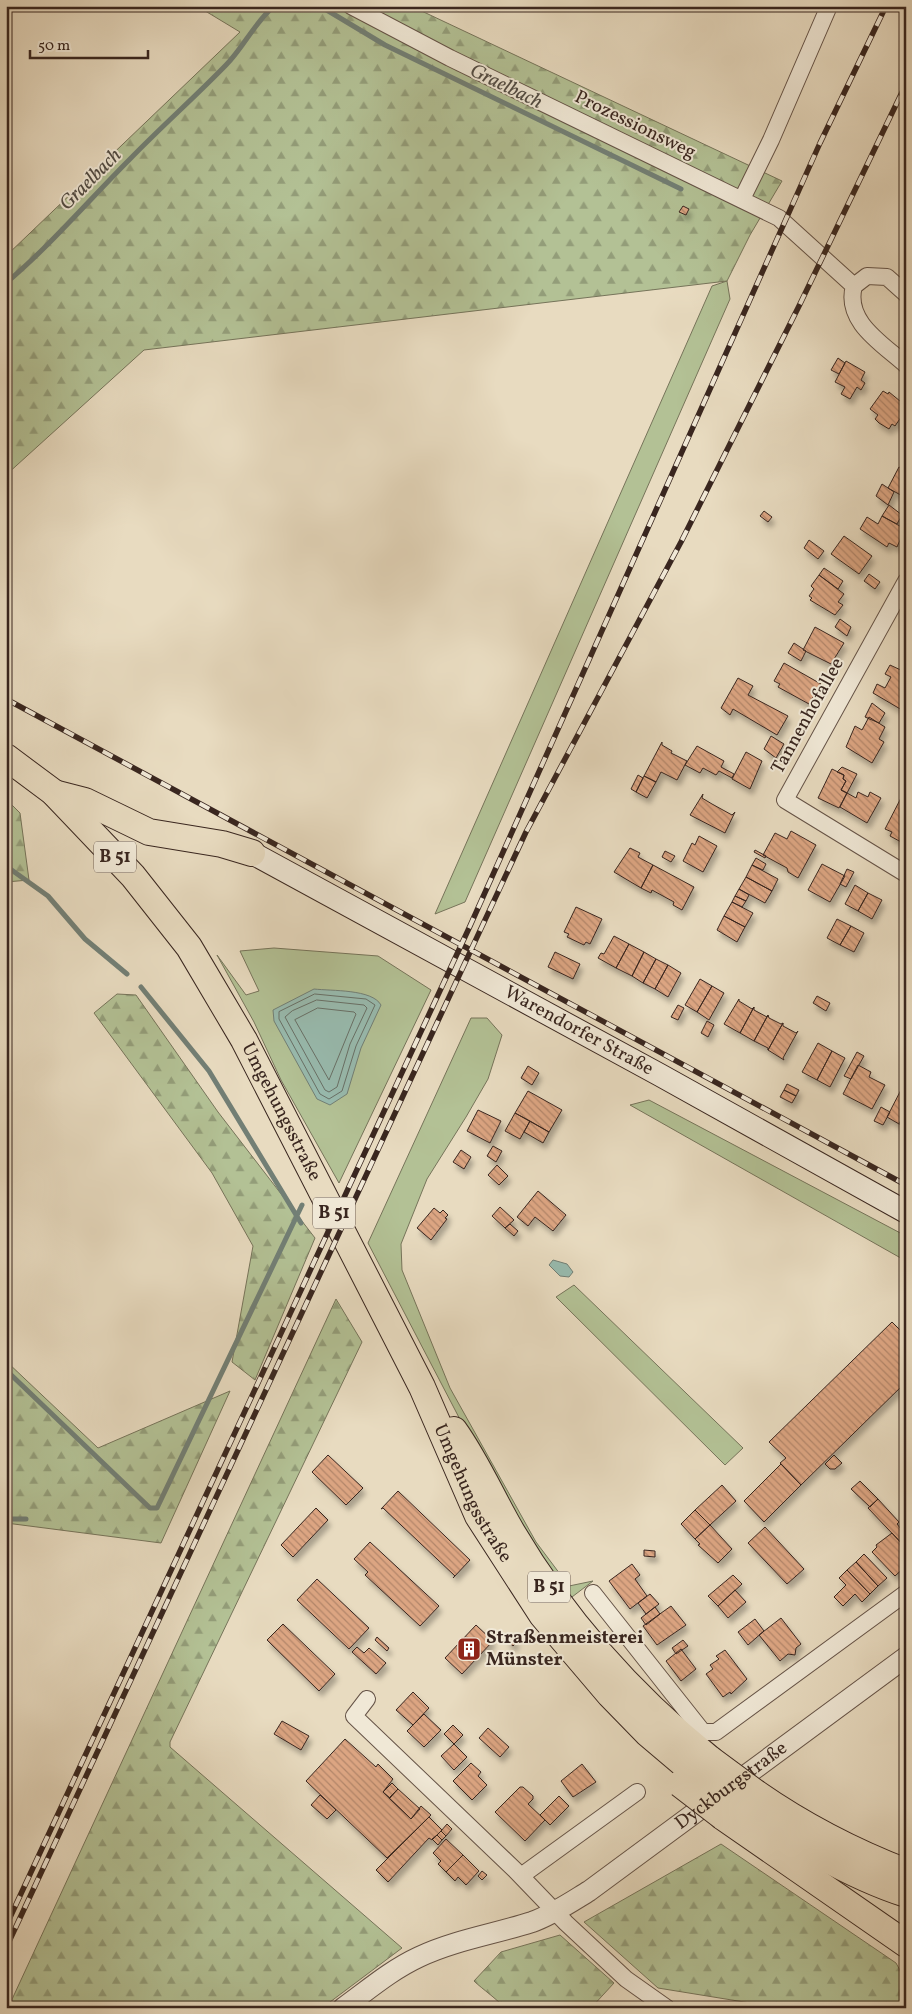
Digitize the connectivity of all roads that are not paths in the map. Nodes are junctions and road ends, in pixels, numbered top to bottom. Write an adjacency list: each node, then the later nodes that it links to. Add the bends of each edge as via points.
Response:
1 (352, 6): 3 (street, Prozessionsweg, via 450,58)
2 (828, 6): 3 (street)
3 (742, 199): 4 (street, Prozessionsweg, via 779,218)
4 (854, 286): 5 (street, via 866,276 878,275 887,277); 6 (street, via 853,311 858,320)
5 (906, 294)
6 (906, 365)
7 (906, 581): 11 (street, Tannenhofallee, via 785,800)
8 (6, 757): 9 (highway, B 51)
9 (54, 792): 10 (highway, via 85,801 149,832 222,844); 13 (highway, Umgehungsstraße / B 51, via 133,876 189,948 244,1040)
10 (252, 853): 12 (main road, Warendorfer Straße)
11 (906, 874)
12 (906, 1212)
13 (422, 1387): 18 (highway, Umgehungsstraße / B 51, via 468,1449 513,1532 575,1624 626,1684 666,1724); 18 (highway, Umgehungsstraße / B 51, via 529,1624 574,1681 637,1746)
14 (593, 1593): 15 (street, via 703,1732 716,1732)
15 (906, 1593)
16 (906, 1657): 26 (street, Dyckburgstraße, via 589,1890)
17 (367, 1699): 23 (street, via 354,1716)
18 (694, 1771): 20 (highway, bridge); 20 (highway, B 51, bridge)
19 (637, 1792): 23 (street)
20 (740, 1805): 21 (highway); 22 (highway, B 51, via 781,1810 854,1849); 24 (highway, B 51, via 850,1871)
21 (784, 1858): 25 (highway); 27 (highway)
22 (906, 1872)
23 (521, 1876): 26 (street)
24 (906, 1894)
25 (906, 1911)
26 (554, 1912): 28 (street, Dyckburgstraße, via 419,1957 389,1974); 29 (street, via 626,1979)
27 (906, 1944)
28 (343, 2008)
29 (667, 2008)

